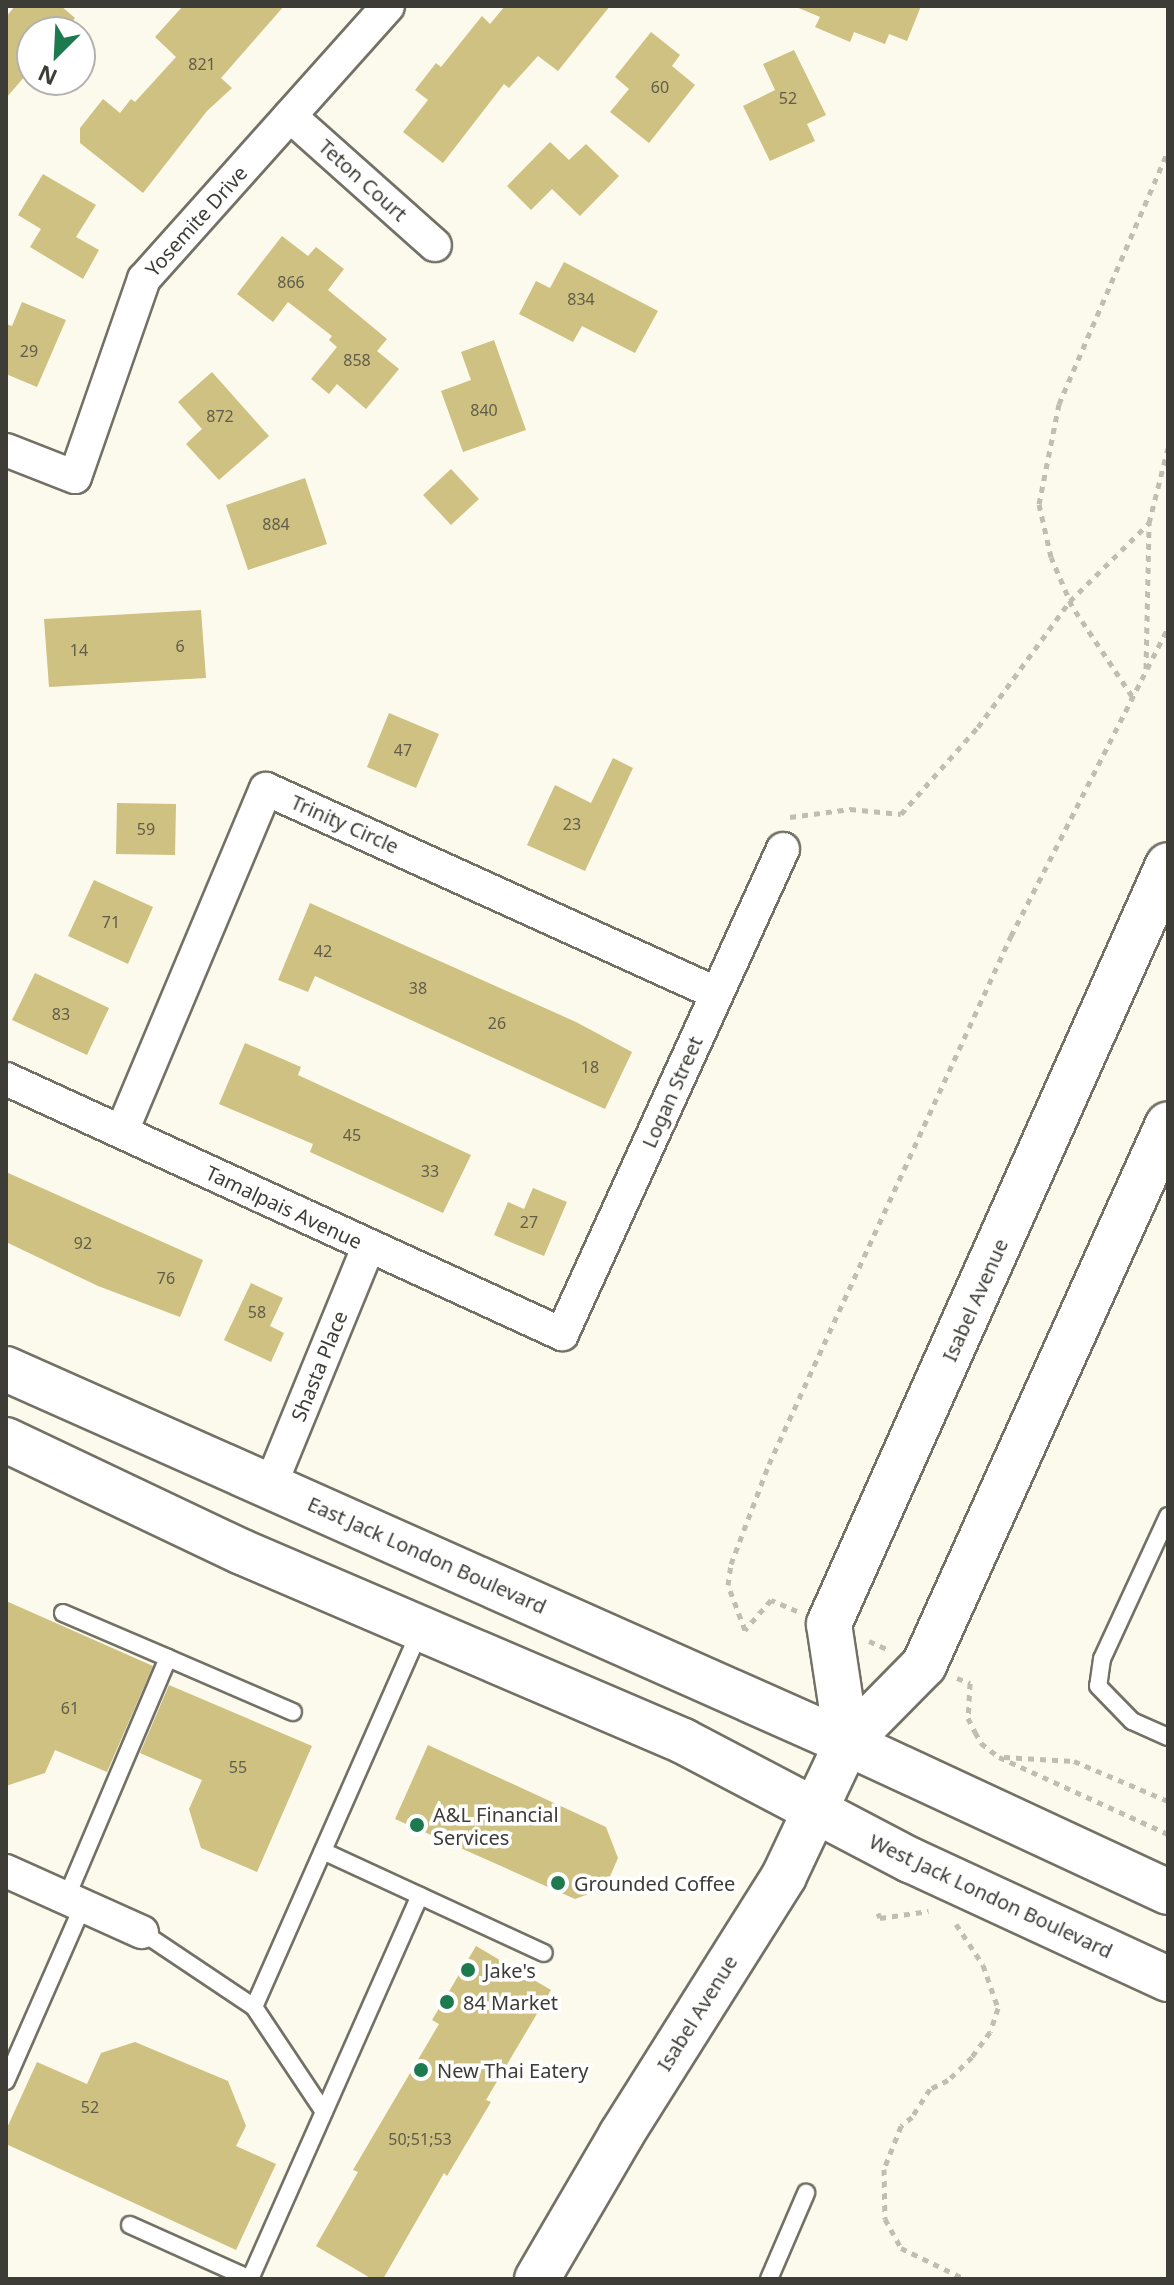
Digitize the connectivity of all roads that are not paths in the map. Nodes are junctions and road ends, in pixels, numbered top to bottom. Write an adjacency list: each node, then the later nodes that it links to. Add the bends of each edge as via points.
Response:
1 (388, 6): 2 (street, Yosemite Drive)
2 (290, 116): 3 (street, Teton Court); 4 (street, Yosemite Drive, via 144,279 75,477)
3 (435, 245)
4 (6, 450)
5 (784, 834): 7 (street, Logan Street)
6 (1168, 865): 22 (main road, Isabel Avenue, via 829,1624)
7 (717, 994): 10 (street, Trinity Circle, via 266,789); 12 (street, Logan Street)
8 (6, 1079): 10 (street, Tamalpais Avenue)
9 (1168, 1124): 22 (main road, Isabel Avenue, via 924,1665)
10 (122, 1131): 11 (street, Tamalpais Avenue)
11 (368, 1248): 12 (street, Tamalpais Avenue); 15 (street, Shasta Place)
12 (562, 1334)
13 (6, 1369): 15 (main road, East Jack London Boulevard)
14 (6, 1440): 18 (main road, via 242,1552)
15 (271, 1484): 22 (main road, East Jack London Boulevard)
16 (1168, 1516): 21 (lane, via 1102,1659 1098,1686 1132,1721)
17 (63, 1613): 19 (lane)
18 (420, 1628): 23 (main road, via 683,1741); 24 (lane)
19 (168, 1658): 20 (lane); 28 (lane)
20 (293, 1712)
21 (1168, 1737)
22 (847, 1743): 23 (main road, Isabel Avenue); 26 (main road)
23 (816, 1809): 31 (main road, West Jack London Boulevard, via 910,1860); 38 (main road, Isabel Avenue, via 784,1876)
24 (323, 1851): 27 (lane); 32 (lane)
25 (6, 1871): 28 (street)
26 (1168, 1892)
27 (420, 1896): 30 (lane); 34 (lane)
28 (75, 1902): 29 (street); 33 (lane)
29 (142, 1932): 32 (lane)
30 (544, 1953)
31 (1168, 1979)
32 (254, 2007): 34 (lane)
33 (6, 2081)
34 (324, 2112): 37 (lane)
35 (806, 2193): 39 (lane)
36 (130, 2225): 37 (lane)
37 (250, 2279)
38 (537, 2279)
39 (769, 2279)

